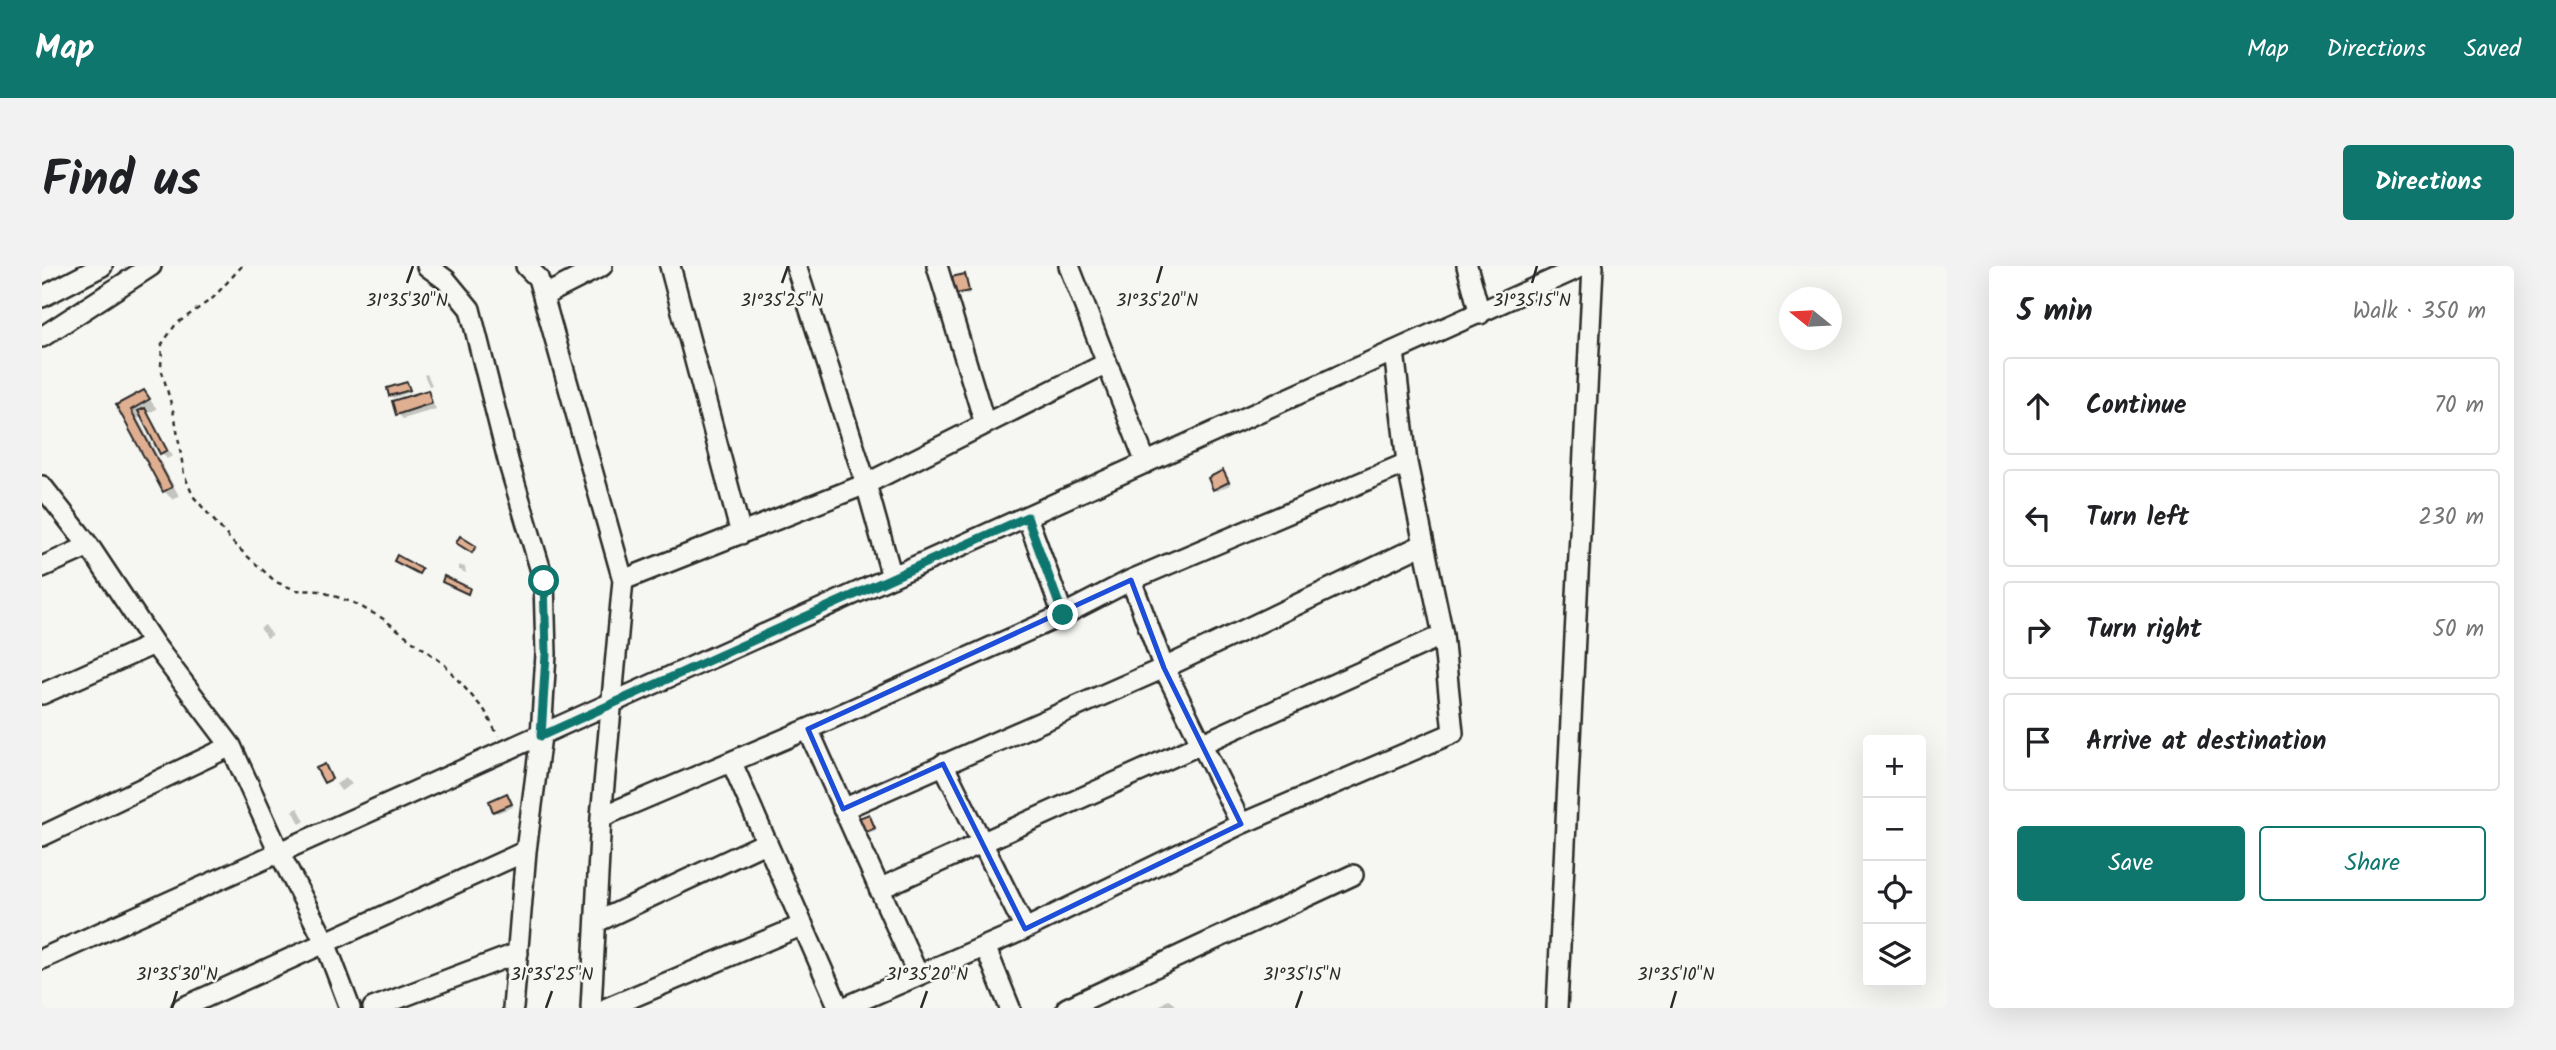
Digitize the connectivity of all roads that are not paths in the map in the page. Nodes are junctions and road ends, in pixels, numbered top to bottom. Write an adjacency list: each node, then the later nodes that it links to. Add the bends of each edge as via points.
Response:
1 (103, 266): 14 (street)
2 (151, 266): 16 (street)
3 (427, 266): 39 (street, via 470,309 544,581)
4 (526, 266): 13 (street, via 538,278)
5 (602, 266): 13 (street)
6 (670, 266): 25 (street)
7 (796, 266): 22 (street)
8 (937, 266): 19 (street)
9 (1069, 266): 18 (street)
10 (1467, 266): 15 (street)
11 (1583, 266): 15 (street)
12 (1593, 266): 71 (street)
13 (543, 296): 30 (street)
14 (42, 297)
15 (1480, 314): 17 (street)
16 (42, 337)
17 (1394, 351): 20 (street); 21 (street)
18 (1107, 363): 19 (street); 20 (street)
19 (985, 424): 22 (street)
20 (1146, 463): 24 (street)
21 (1408, 463): 26 (street); 31 (street)
22 (866, 484): 25 (street); 29 (street)
23 (44, 492): 27 (street)
24 (1027, 517): 29 (street); 32 (street)
25 (741, 534): 30 (street)
26 (1424, 544): 33 (street); 35 (street)
27 (89, 546): 28 (street); 34 (street)
28 (42, 567)
29 (892, 578): 37 (street)
30 (623, 580): 37 (street)
31 (1131, 580): 32 (street); 35 (street)
32 (1063, 615): 38 (street)
33 (1443, 635): 40 (street); 46 (street, via 1453,733)
34 (153, 644): 36 (street); 41 (street)
35 (1164, 668): 40 (street); 43 (street)
36 (42, 694)
37 (611, 704): 39 (street); 45 (street)
38 (808, 729): 42 (street); 44 (street)
39 (541, 736): 50 (street); 51 (street)
40 (1203, 743): 46 (street); 49 (street)
41 (231, 746): 47 (street); 51 (street)
42 (732, 762): 45 (street); 48 (street)
43 (943, 764): 44 (street); 49 (street)
44 (843, 809): 53 (street)
45 (601, 817): 54 (street)
46 (1241, 824): 56 (street)
47 (42, 836)
48 (767, 842): 54 (street); 55 (street)
49 (980, 844): 53 (street); 56 (street)
50 (526, 851): 57 (street); 59 (street)
51 (279, 852): 57 (street); 60 (street)
52 (1353, 875): 70 (street)
53 (879, 889): 61 (street)
54 (597, 922): 66 (street)
55 (803, 925): 67 (street); 68 (street)
56 (1025, 929): 58 (street)
57 (325, 942): 62 (street); 63 (street)
58 (985, 946): 61 (street); 69 (street)
59 (518, 953): 64 (street); 65 (street)
60 (42, 958)
61 (918, 975): 68 (street)
62 (182, 1008)
63 (350, 1008)
64 (373, 1008)
65 (513, 1008)
66 (591, 1008)
67 (607, 1008)
68 (841, 1008)
69 (1010, 1008)
70 (1067, 1008)
71 (1557, 1008)

